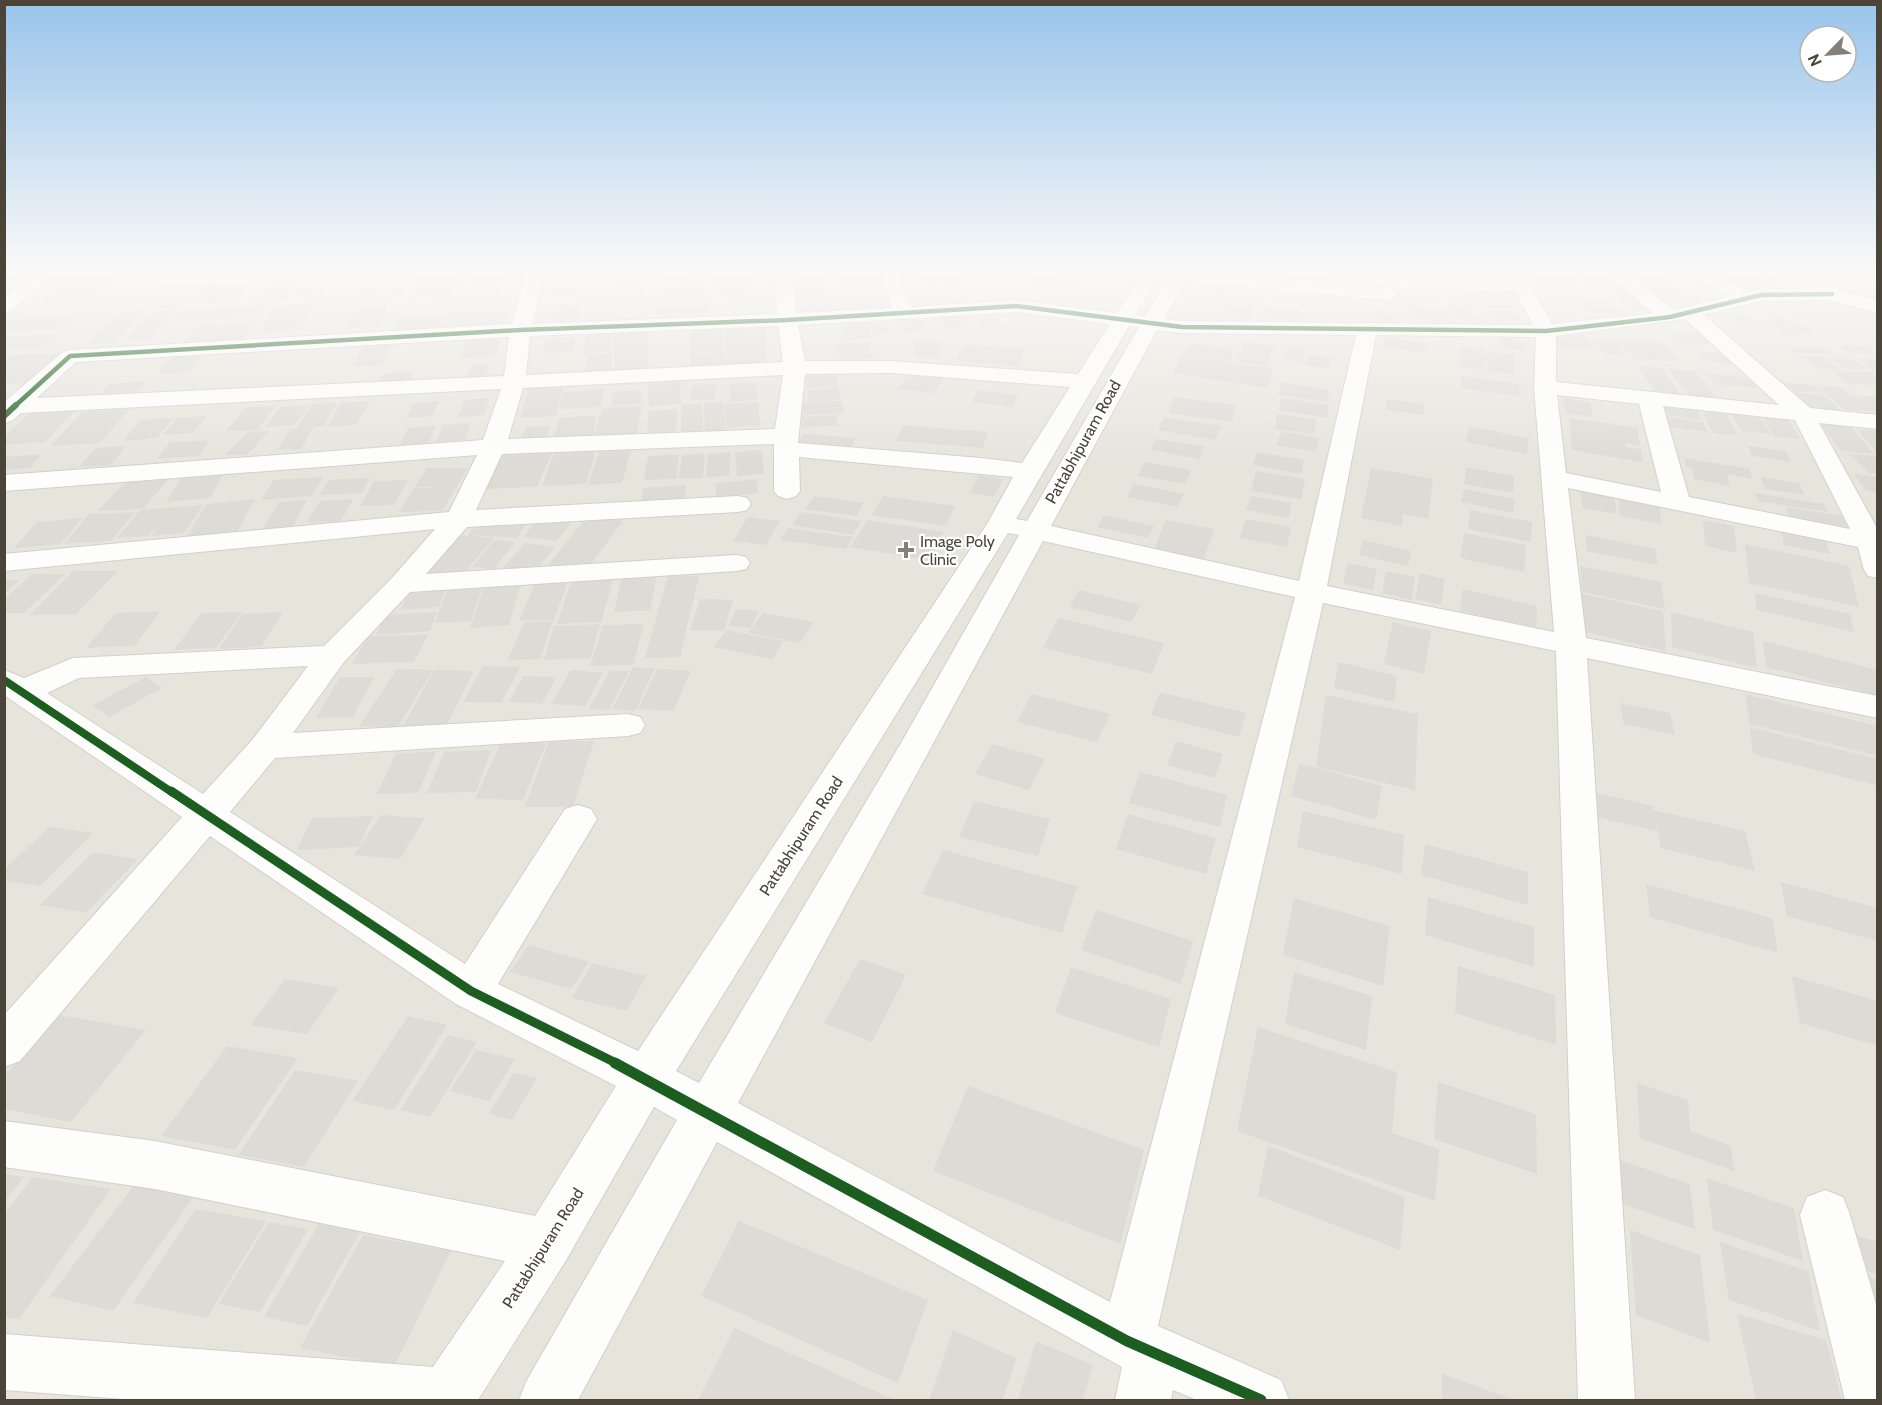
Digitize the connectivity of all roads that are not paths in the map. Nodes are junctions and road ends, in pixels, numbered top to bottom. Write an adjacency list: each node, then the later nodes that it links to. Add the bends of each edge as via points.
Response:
1 (424, 336): 14 (street, via 70,356)
2 (519, 336): 11 (street)
3 (790, 336): 9 (street)
4 (1123, 336): 10 (street, Pattabhipuram Road)
5 (1128, 336): 26 (street, Pattabhipuram Road)
6 (1366, 336): 32 (street)
7 (1546, 336): 12 (street)
8 (1705, 336): 15 (street)
9 (795, 368): 10 (street, via 891,367); 11 (street); 17 (street)
10 (1084, 381): 19 (street, Pattabhipuram Road)
11 (514, 383): 14 (street); 18 (street)
12 (1545, 387): 13 (street); 20 (street)
13 (1649, 398): 15 (street); 23 (street)
14 (8, 411)
15 (1803, 414): 16 (street); 27 (street)
16 (1878, 422)
17 (787, 442): 18 (street); 19 (street); 22 (street)
18 (493, 447): 21 (street); 25 (street)
19 (1029, 472): 26 (street, Pattabhipuram Road)
20 (1554, 478): 23 (street); 33 (street)
21 (4, 483)
22 (786, 491)
23 (1677, 502): 27 (street)
24 (738, 504): 25 (street)
25 (459, 519): 28 (street); 31 (street)
26 (1017, 527): 32 (street); 43 (street, Pattabhipuram Road); 44 (street, Pattabhipuram Road, via 881,810)
27 (1870, 541): 30 (street)
28 (4, 563)
29 (736, 563): 31 (street)
30 (1878, 570)
31 (402, 584): 34 (street)
32 (1311, 592): 33 (street); 49 (street)
33 (1571, 645): 36 (street); 53 (street)
34 (333, 655): 35 (street, via 73,668); 38 (street)
35 (14, 686): 39 (street)
36 (1878, 706)
37 (628, 725): 38 (street)
38 (266, 747): 39 (street)
39 (207, 816): 41 (street); 42 (street)
40 (578, 819): 41 (street)
41 (471, 991): 43 (street)
42 (4, 1047)
43 (645, 1078): 44 (street); 47 (street, Pattabhipuram Road)
44 (708, 1112): 49 (street); 51 (street, Pattabhipuram Road)
45 (4, 1144): 47 (street, via 155,1165)
46 (1825, 1215): 54 (street)
47 (547, 1244): 50 (street, Pattabhipuram Road)
48 (4, 1362): 50 (street)
49 (1141, 1365): 52 (street)
50 (446, 1399)
51 (547, 1401)
52 (1262, 1401)
53 (1607, 1401)
54 (1874, 1401)

